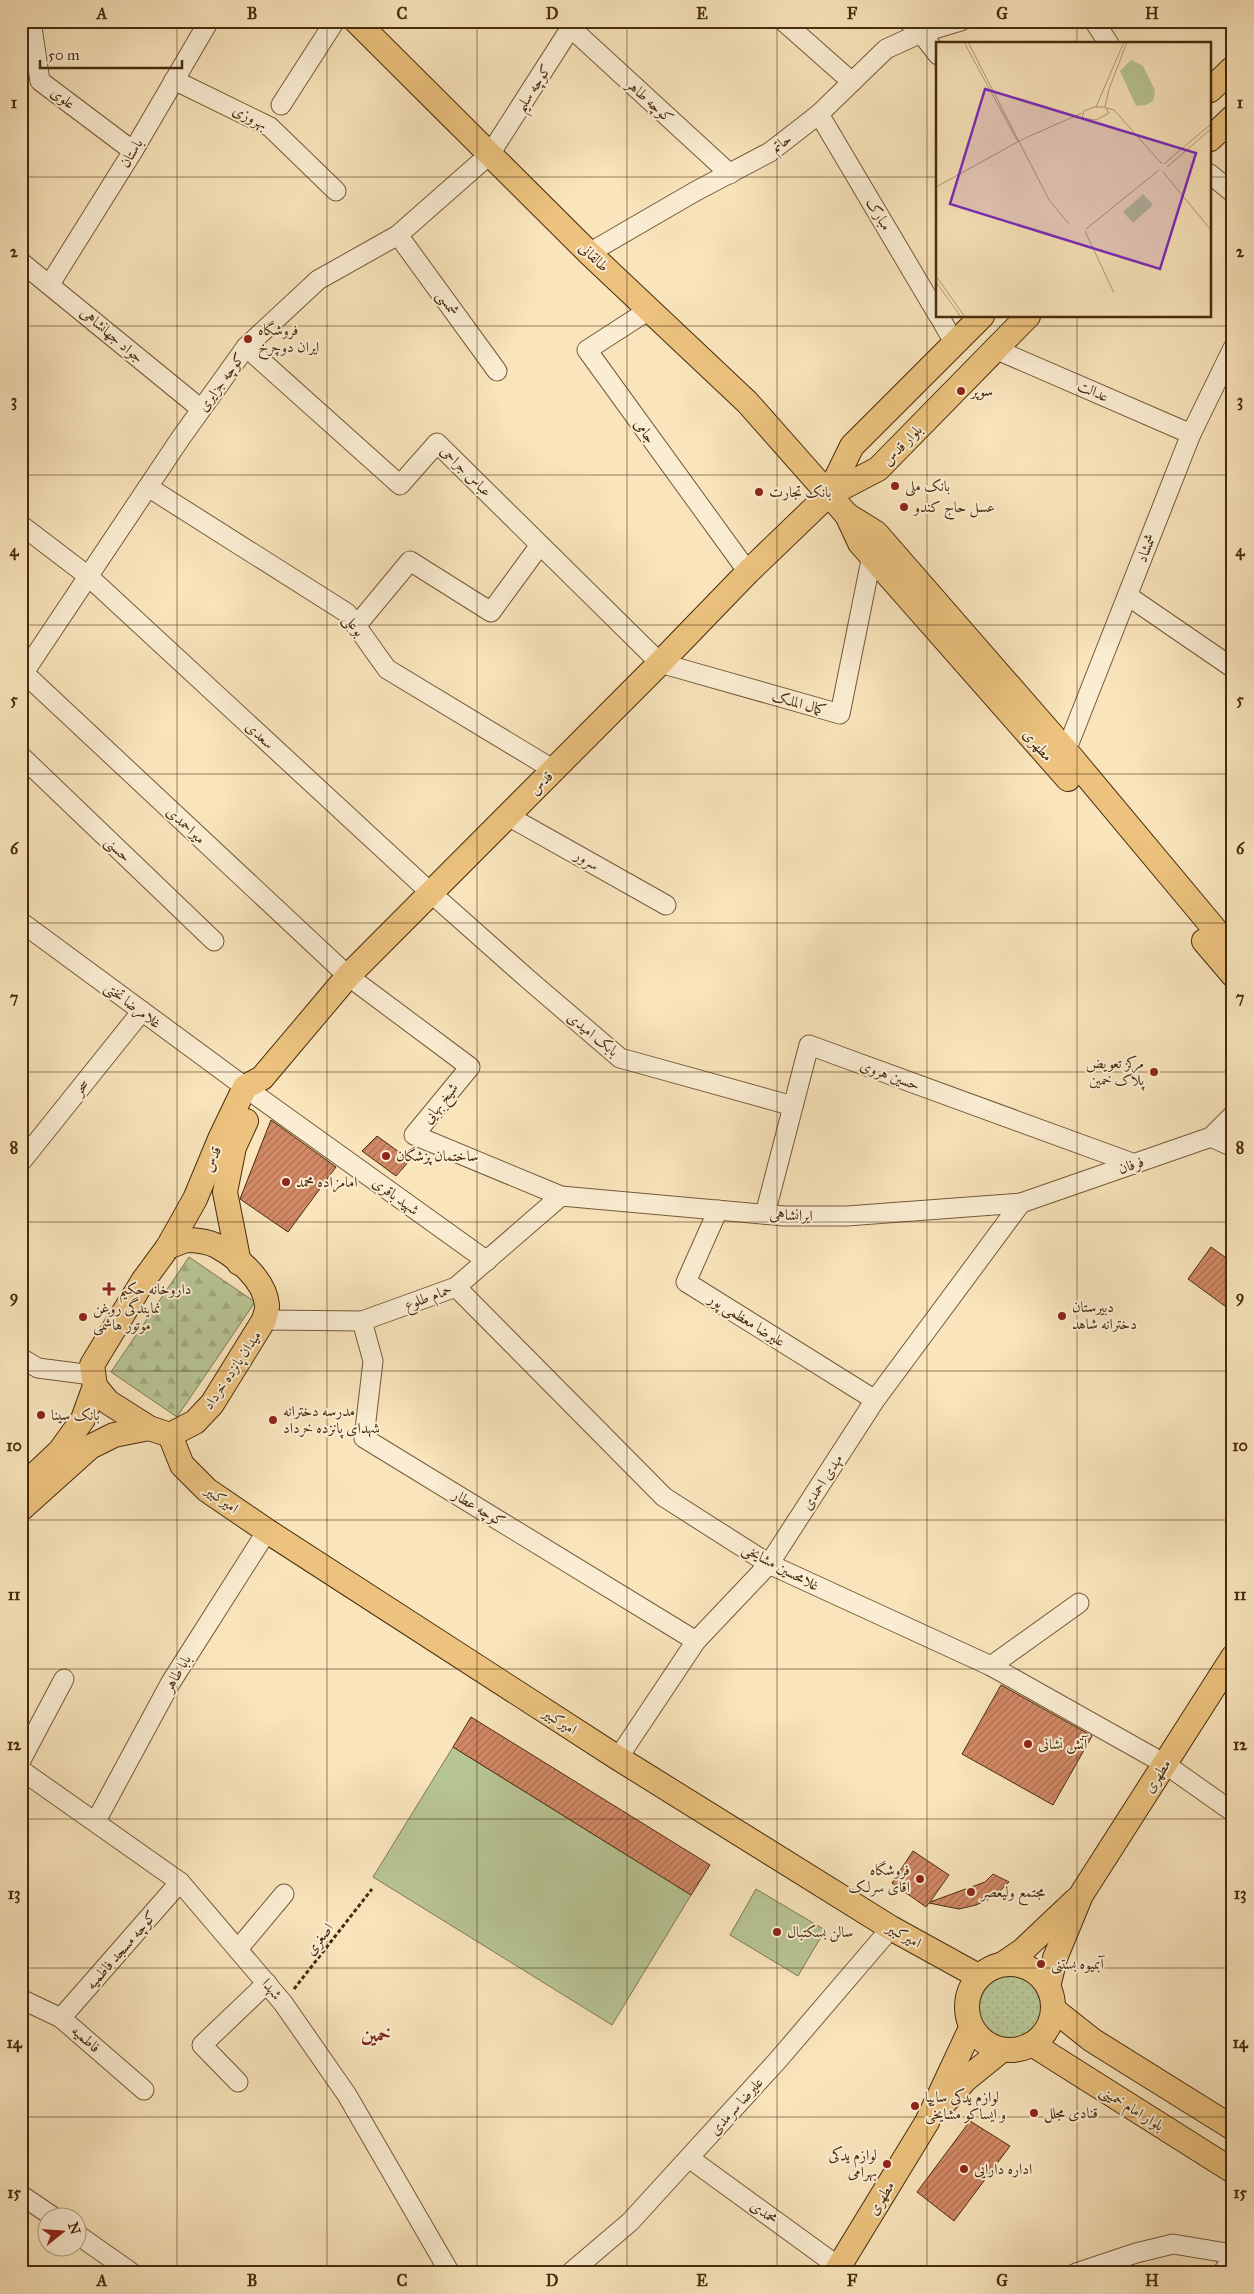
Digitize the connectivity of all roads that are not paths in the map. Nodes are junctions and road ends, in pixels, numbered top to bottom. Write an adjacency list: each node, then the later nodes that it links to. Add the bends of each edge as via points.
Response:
1 (31, 21): 20 (street, علوی, via 40,81)
2 (209, 21): 13 (street, باستان)
3 (335, 21): 16 (street)
4 (356, 21): 21 (main road, طالقانی)
5 (783, 21): 14 (street)
6 (961, 21): 9 (street, حاتم)
7 (1094, 21): 10 (street)
8 (573, 25): 21 (street, کوچه سلیم); 22 (street, کوچه طاهر)
9 (915, 27): 11 (street); 14 (street, حاتم)
10 (1108, 42)
11 (936, 53)
12 (1233, 68): 15 (main road)
13 (174, 80): 20 (street, باستان); 24 (street, بهروزی, via 270,127)
14 (852, 82): 17 (street, حاتم)
15 (1212, 88)
16 (281, 106)
17 (819, 114): 22 (street, حاتم, via 770,152); 31 (street, مبارک)
18 (1233, 117): 19 (main road)
19 (1212, 137)
20 (133, 150): 29 (street, باستان)
21 (490, 154): 26 (street, کوچه جزایری); 27 (main road, طالقانی)
22 (730, 174): 27 (street, حاتم, via 696,190)
23 (1212, 176): 25 (street)
24 (336, 191)
25 (1233, 193)
26 (398, 235): 36 (street, کوچه جزایری, via 318,280); 39 (street, شمسی)
27 (589, 253): 30 (main road, طالقانی)
28 (21, 262): 29 (street, جواد جهانشاهی)
29 (50, 284): 40 (street, جواد جهانشاهی)
30 (649, 310): 43 (main road, طالقانی, via 747,402); 48 (street, جامی, via 587,350)
31 (936, 313)
32 (939, 318): 35 (street, مبارک)
33 (980, 318): 35 (main road)
34 (1026, 318): 37 (main road, بلوار قدس)
35 (955, 344): 43 (main road, via 852,446)
36 (246, 347): 40 (street, کوچه جزایری); 46 (street, عباس جراحی, via 400,485 437,443)
37 (995, 348): 41 (street, عدالت); 43 (main road, بلوار قدس, via 878,469)
38 (1233, 348): 41 (street, شمشاد)
39 (497, 371)
40 (201, 409): 42 (street, کوچه جزایری)
41 (1191, 434): 50 (street, شمشاد)
42 (148, 486): 49 (street, کوچه جزایری); 51 (street, بوعلی, via 347,613)
43 (828, 495): 44 (main road, مطهری); 48 (main road, قدس)
44 (847, 515): 47 (main road, مطهری, via 860,543); 56 (main road, مطهری, via 876,533)
45 (21, 526): 49 (street, سعدی)
46 (540, 545): 51 (street, via 491,612 410,561); 52 (street, عباس جراحی)
47 (872, 555): 52 (street, کمال الملک, via 840,714); 56 (main road, مطهری)
48 (748, 572): 52 (main road, قدس)
49 (88, 576): 54 (street, کوچه جزایری); 59 (street, سعدی)
50 (1128, 596): 53 (street); 56 (street, شمشاد)
51 (356, 626): 57 (street, بوعلی, via 387,669)
52 (660, 664): 57 (main road, قدس)
53 (1233, 668)
54 (22, 675): 65 (street, میراحمدی)
55 (21, 756): 62 (street, حسنی)
56 (1061, 759): 63 (main road, مطهری); 64 (main road, مطهری)
57 (554, 770): 58 (main road, قدس)
58 (508, 816): 59 (main road, قدس); 60 (street, سرور)
59 (431, 893): 65 (main road, قدس); 68 (street, بابک امیدی, via 620,1058)
60 (666, 905)
61 (21, 922): 66 (street, غلامرضا تختی)
62 (214, 941)
63 (1233, 951)
64 (1233, 975)
65 (348, 976): 67 (main road, قدس); 74 (street, شیخ بهایی, via 470,1067 414,1135)
66 (142, 1011): 67 (street, غلامرضا تختی); 72 (street, سحر)
67 (255, 1087): 78 (main road, قدس, via 220,1139 195,1199); 79 (street, شهید باقری); 80 (main road, قدس, via 234,1147 225,1192)
68 (793, 1106): 73 (street, حسین هروی, via 809,1045); 77 (street, حسین هروی)
69 (1233, 1115): 70 (street, فرفان)
70 (1211, 1137): 71 (street); 73 (street, فرفان)
71 (1233, 1146)
72 (21, 1162)
73 (1135, 1164): 75 (street, فرفان)
74 (561, 1196): 76 (street, ایرانشاهی); 79 (street, حمام طلوع)
75 (1022, 1203): 77 (street, ایرانشاهی, via 847,1216); 86 (street, مهدی احمدی)
76 (718, 1210): 77 (street, ایرانشاهی); 86 (street, علیرضا معظمی پور, via 686,1282)
77 (765, 1214)
78 (168, 1247): 80 (main road, میدان پانزده خرداد, via 186,1240 201,1240); 85 (main road, via 96,1356 92,1365)
79 (486, 1261): 81 (street, حمام طلوع)
80 (240, 1263): 82 (main road, میدان پانزده خرداد, via 264,1293 268,1306)
81 (456, 1288): 83 (street, حمام طلوع); 91 (street, غلامحسین مشایخی, via 664,1497)
82 (264, 1320): 83 (street, حمام طلوع); 87 (main road, میدان پانزده خرداد, via 212,1404 195,1422)
83 (362, 1321): 93 (street, کوچه عطار, via 373,1361 364,1438)
84 (21, 1358): 85 (street, via 38,1368)
85 (93, 1381): 87 (main road, via 108,1402); 88 (main road, via 83,1419 60,1451)
86 (875, 1400): 91 (street, مهدی احمدی)
87 (160, 1431): 89 (main road, میدان پانزده خرداد, via 114,1436 90,1447); 90 (main road, امیرکبیر, via 182,1465 207,1490)
88 (21, 1487)
89 (21, 1508)
90 (267, 1530): 97 (main road, امیرکبیر); 102 (street, بابا طاهر, via 171,1682)
91 (769, 1564): 93 (street, مهدی احمدی); 95 (street, غلامحسین مشایخی)
92 (1079, 1603): 95 (street)
93 (696, 1640): 97 (street, مهدی احمدی)
94 (1233, 1657): 99 (main road, مطهری)
95 (991, 1666): 99 (street, غلامحسین مشایخی)
96 (64, 1679): 98 (street)
97 (618, 1758): 106 (main road, امیرکبیر)
98 (21, 1760)
99 (1164, 1764): 101 (street, غلامحسین مشایخی); 105 (main road, مطهری)
100 (21, 1770): 102 (street, شهدا)
101 (1233, 1812)
102 (96, 1821): 103 (street, شهدا)
103 (180, 1882): 107 (street, شهدا); 113 (street, کوچه مسجد فاطمیه)
104 (284, 1894): 107 (street)
105 (1080, 1895): 108 (main road, مطهری, via 1022,1951); 111 (main road, مطهری, via 1056,1958)
106 (891, 1928): 109 (main road, امیرکبیر); 121 (street, علیرضا سرمدی)
107 (238, 1950): 110 (street, شهدا)
108 (1002, 1964): 109 (main road); 111 (main road, via 1016,1963 1029,1968 1040,1976)
109 (978, 1976): 114 (main road, via 966,2000)
110 (267, 1983): 117 (street, via 202,2045); 130 (street, شهدا, via 347,2095)
111 (1051, 1998): 115 (main road, via 1050,2023); 120 (main road, via 1092,2040)
112 (21, 1999): 113 (street, فاطمیه)
113 (61, 2018): 118 (street, فاطمیه)
114 (971, 2028): 116 (main road, via 990,2046); 119 (main road, مطهری)
115 (1032, 2044): 116 (main road); 122 (main road, بلوار امام خمینی)
116 (1002, 2050): 119 (main road, مطهری, via 965,2080)
117 (238, 2082)
118 (144, 2090)
119 (927, 2122): 128 (main road, مطهری)
120 (1233, 2128)
121 (689, 2158): 128 (street, محمدی); 131 (street, علیرضا سرمدی, via 630,2222)
122 (1233, 2171)
123 (21, 2195): 124 (street)
124 (38, 2207)
125 (88, 2242): 129 (street)
126 (1233, 2254): 132 (street, via 1173,2244)
127 (1233, 2258): 133 (street)
128 (837, 2270)
129 (132, 2273)
130 (450, 2273)
131 (570, 2273)
132 (1076, 2273)
133 (1222, 2273)

